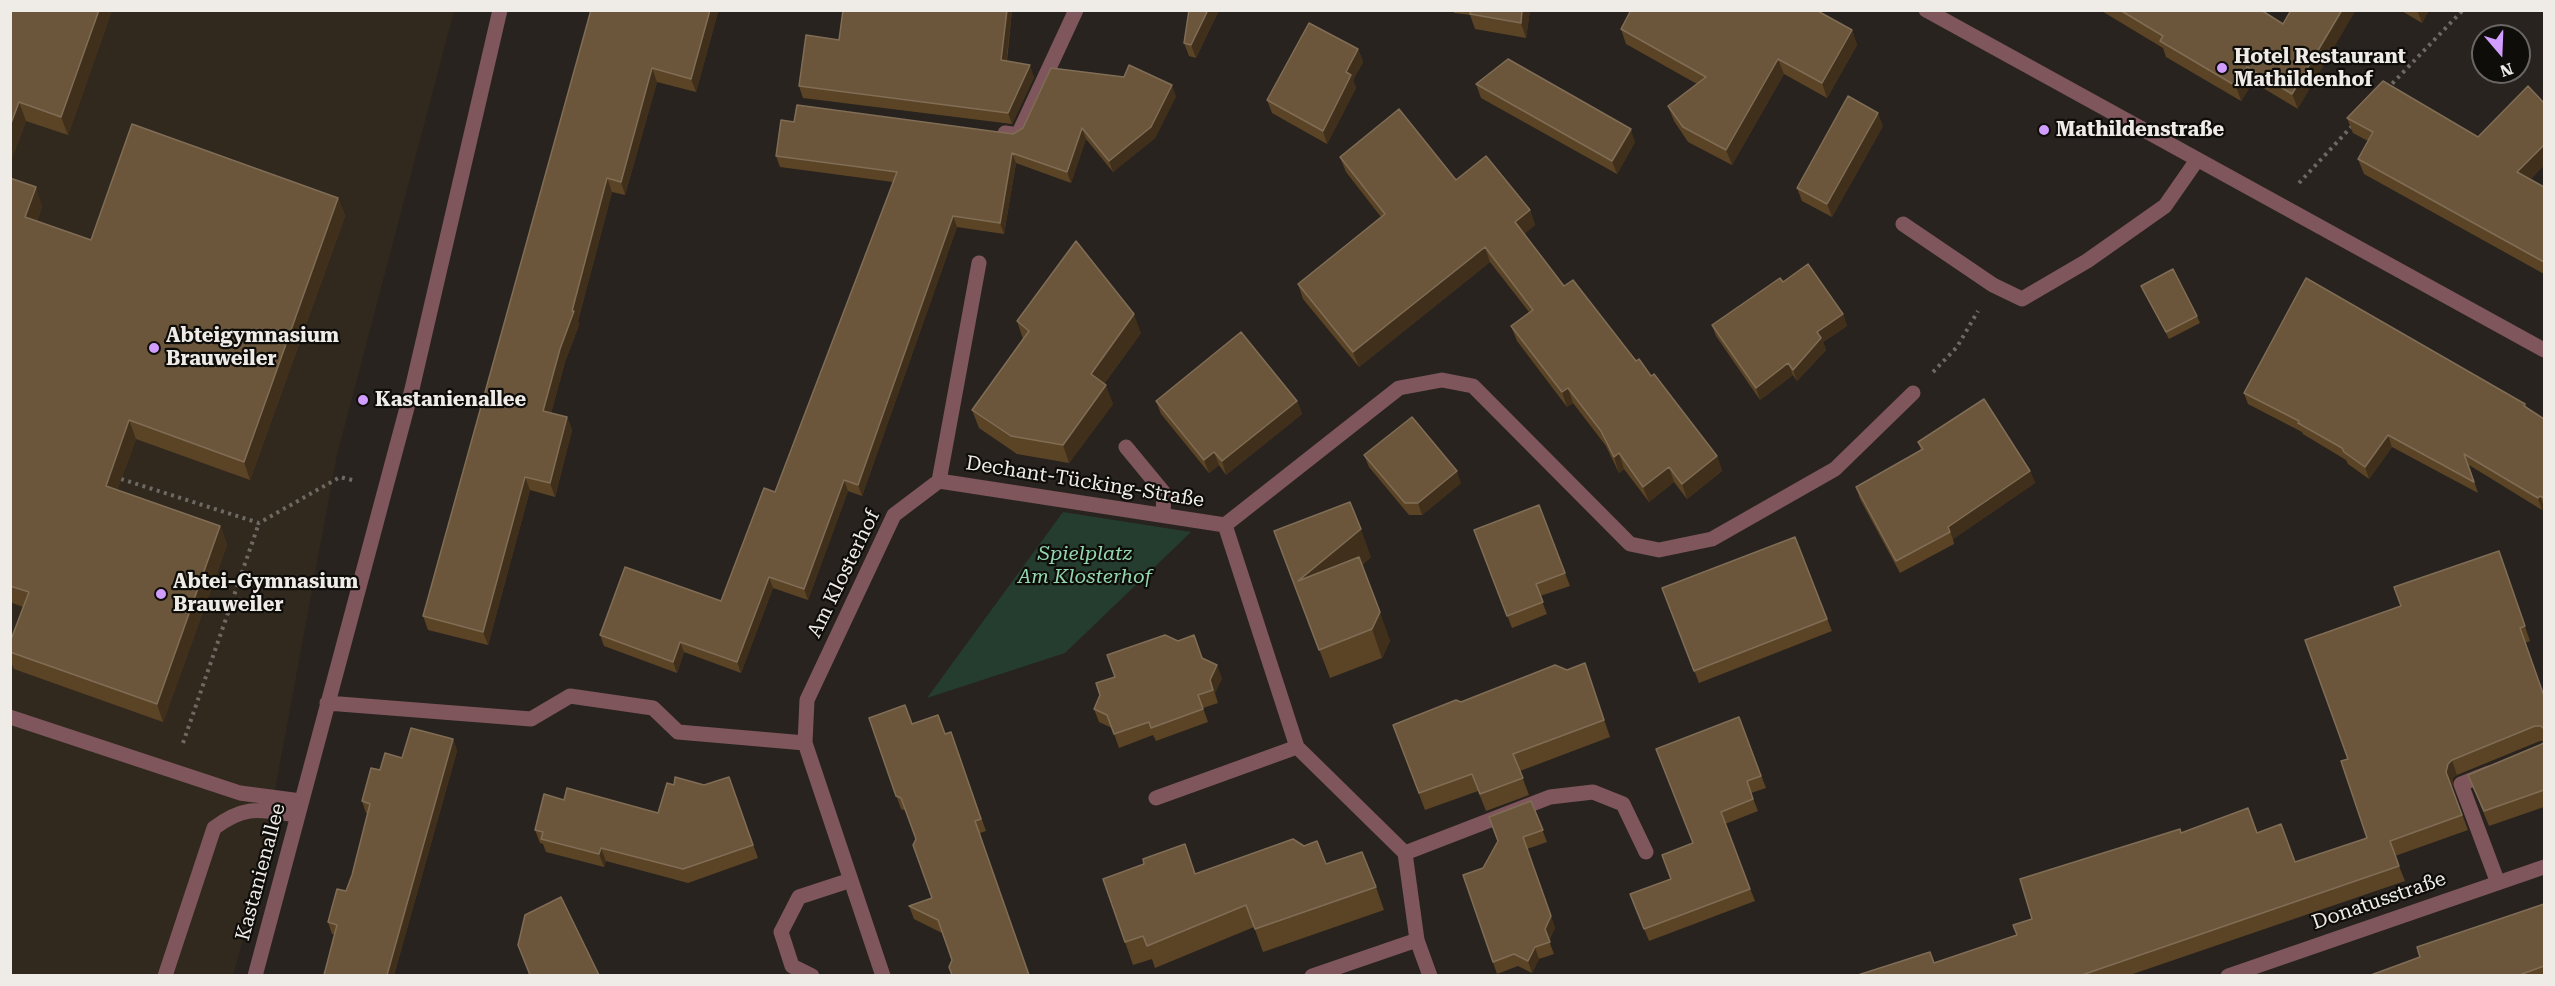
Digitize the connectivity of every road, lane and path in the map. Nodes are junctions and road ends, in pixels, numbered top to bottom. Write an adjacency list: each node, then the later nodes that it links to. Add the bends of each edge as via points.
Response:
1 (500, 10): 18 (street, Kastanienallee, via 435,298)
2 (1076, 10): 7 (street, via 1018,135)
3 (1926, 10): 8 (street)
4 (2463, 10): 5 (path)
5 (2383, 93)
6 (2359, 118): 9 (path)
7 (994, 132)
8 (2197, 160): 9 (street); 12 (street, via 2165,207 2087,261 2022,299)
9 (2280, 203): 13 (street)
10 (1903, 224): 12 (street)
11 (979, 263): 17 (street)
12 (1994, 285): 14 (path, via 1957,347)
13 (2544, 350)
14 (1913, 393): 21 (street, Dechant-Tücking-Straße, via 1835,469 1712,539 1659,550 1630,544 1473,386 1442,380 1399,388)
15 (1126, 447): 19 (street, via 1164,493)
16 (121, 479): 20 (path)
17 (939, 480): 19 (street, Dechant-Tücking-Straße); 24 (street, Am Klosterhof, via 894,514 807,700)
18 (386, 489): 20 (path, via 340,477); 22 (street, Kastanienallee)
19 (1162, 514): 21 (street, Dechant-Tücking-Straße)
20 (259, 523): 26 (path)
21 (1225, 525): 25 (street, Dechant-Tücking-Straße)
22 (327, 703): 24 (street, via 531,719 570,696 653,708 678,732); 29 (street, Kastanienallee)
23 (10, 717): 29 (street, via 240,793)
24 (805, 743): 33 (street, Am Klosterhof)
25 (1297, 747): 28 (street); 31 (street, Dechant-Tücking-Straße)
26 (181, 749)
27 (2503, 767): 34 (street, via 2461,784)
28 (1156, 798)
29 (299, 808): 36 (street, via 254,809 231,815 214,828); 37 (street, Kastanienallee)
30 (1646, 852): 31 (street, via 1623,804 1593,792 1550,797)
31 (1406, 853): 35 (street)
32 (2544, 867): 34 (street, Donatusstraße)
33 (851, 880): 38 (street, via 799,897 781,932 792,966); 39 (street, Am Klosterhof)
34 (2498, 883): 42 (street, Donatusstraße)
35 (1417, 940): 40 (street); 41 (street)
36 (165, 975)
37 (255, 975)
38 (812, 975)
39 (881, 975)
40 (1311, 975)
41 (1430, 975)
42 (2228, 975)

